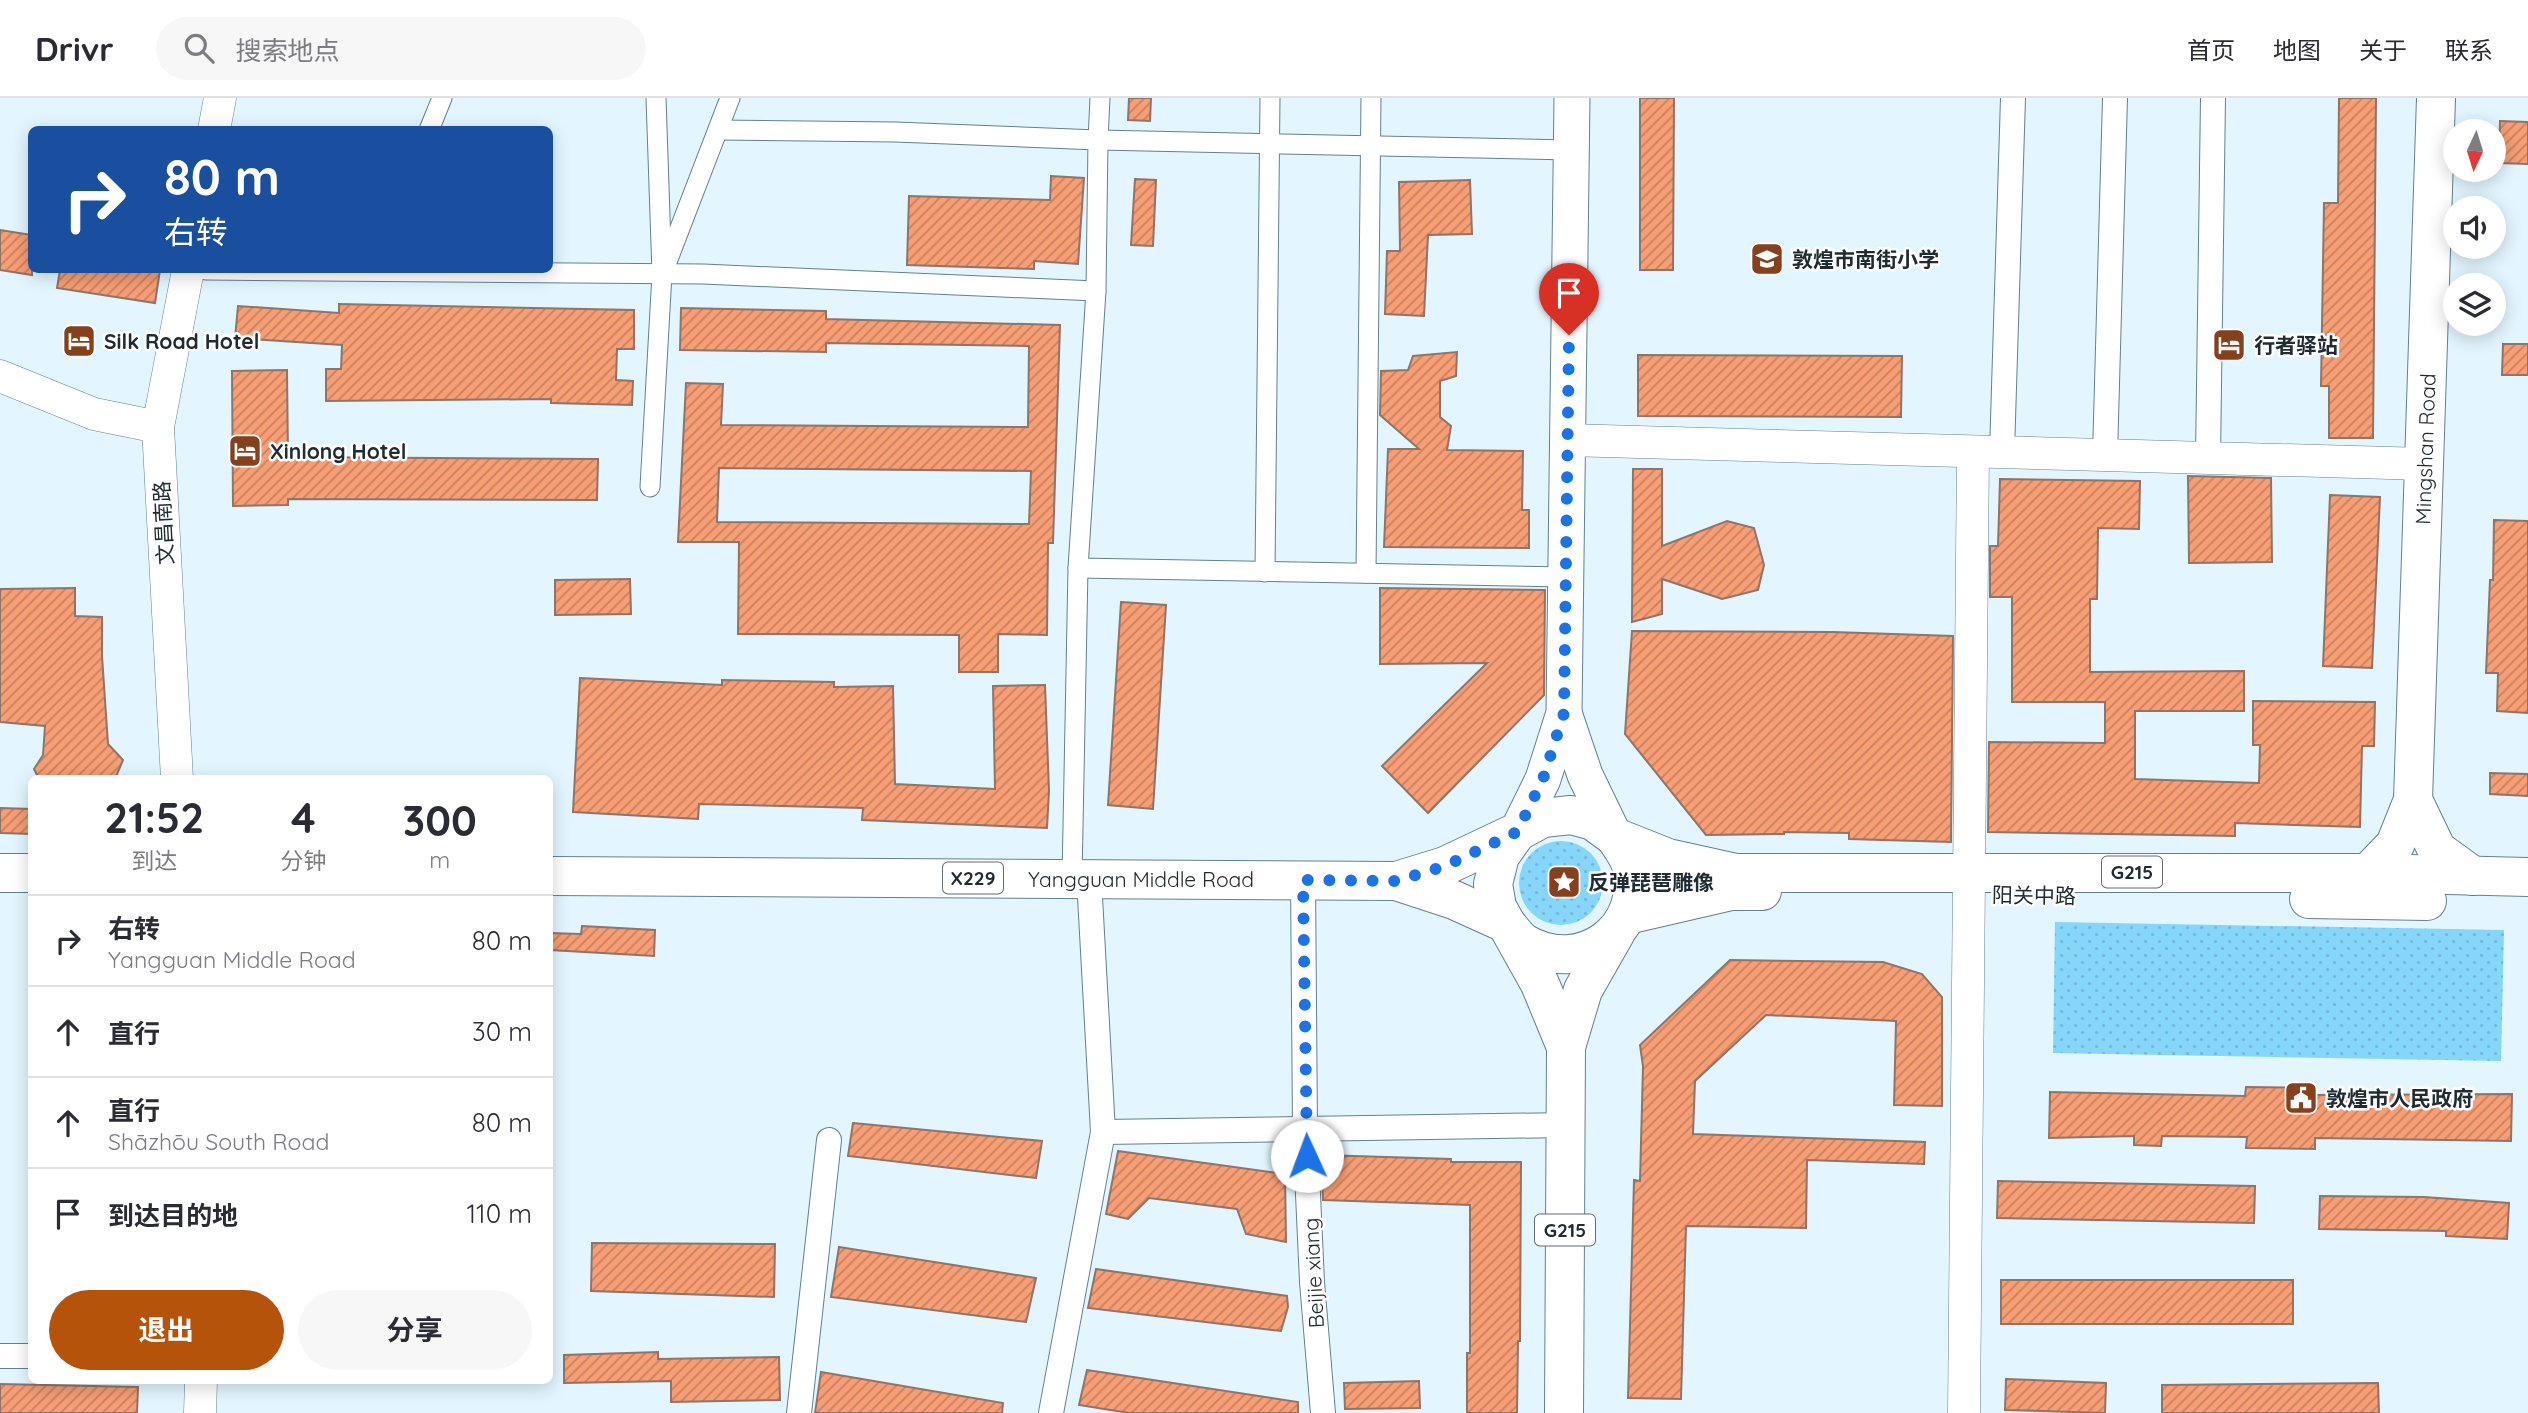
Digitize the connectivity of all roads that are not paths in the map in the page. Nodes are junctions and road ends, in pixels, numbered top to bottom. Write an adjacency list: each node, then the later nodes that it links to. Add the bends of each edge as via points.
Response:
1 (220, 98): 13 (street)
2 (442, 98): 14 (street)
3 (656, 98): 22 (street)
4 (730, 98): 15 (street)
5 (1100, 98): 16 (street)
6 (1270, 98): 17 (street)
7 (1371, 98): 18 (street)
8 (1572, 98): 19 (main road)
9 (2012, 98): 27 (street)
10 (2115, 98): 28 (street)
11 (2213, 98): 29 (street)
12 (2436, 98): 30 (main road, Mingshan Road)
13 (215, 126)
14 (431, 126)
15 (718, 130): 16 (street); 22 (street)
16 (1098, 140): 17 (street); 23 (street)
17 (1269, 143): 18 (street); 33 (street)
18 (1370, 145): 19 (street); 34 (street)
19 (1571, 150): 26 (main road)
20 (553, 272): 22 (street)
21 (187, 273): 25 (street, 文昌南路)
22 (662, 274): 23 (street); 31 (street)
23 (1096, 291): 32 (street)
24 (0, 376): 25 (street, via 94,414)
25 (158, 427): 37 (street, 文昌南路)
26 (1567, 440): 27 (street); 35 (main road)
27 (1988, 452): 28 (street); 50 (street)
28 (2105, 455): 29 (street)
29 (2207, 458): 30 (street)
30 (2425, 464): 38 (main road, Mingshan Road)
31 (650, 486)
32 (1078, 568): 33 (street); 47 (street)
33 (1265, 572): 34 (street)
34 (1366, 573): 35 (street)
35 (1565, 577): 36 (main road)
36 (1564, 713): 39 (main road, via 1543,779); 40 (main road, via 1585,775)
37 (177, 775)
38 (2413, 800): 43 (main road, via 2395,845); 45 (main road, via 2437,850)
39 (1517, 832): 40 (main road, G215, via 1543,818 1571,815 1593,821); 49 (main road, X229, via 1445,866); 52 (main road, G215, via 1500,856 1493,884)
40 (1615, 837): 50 (main road, 阳关中路 / G215, via 1668,858 1736,873); 53 (main road, via 1630,862 1634,885)
41 (0, 873): 42 (main road)
42 (28, 873)
43 (2368, 873): 45 (main road, 阳关中路 / G215); 50 (main road, 阳关中路 / G215)
44 (553, 876): 47 (main road, Yangguan Middle Road / X229)
45 (2473, 876): 46 (main road, 阳关中路 / G215)
46 (2528, 877)
47 (1081, 879): 48 (main road, Yangguan Middle Road / X229); 57 (street)
48 (1303, 880): 49 (main road, Yangguan Middle Road / X229); 56 (street, Beijie xiang)
49 (1396, 881): 52 (main road, X229)
50 (1970, 883): 51 (main road, 阳关中路); 53 (main road, 阳关中路, via 1731,891); 67 (street)
51 (2528, 903)
52 (1505, 923): 53 (main road, via 1523,943 1557,955 1594,948); 54 (main road, G215, via 1540,984)
53 (1622, 924): 54 (main road, via 1583,990)
54 (1566, 1047): 55 (main road, G215)
55 (1566, 1125): 56 (street); 66 (main road, G215)
56 (1306, 1129): 57 (street); 65 (street, Beijie xiang)
57 (1103, 1132): 64 (street)
58 (829, 1140): 63 (street)
59 (0, 1356): 60 (street)
60 (28, 1356)
61 (201, 1384): 62 (street)
62 (200, 1413)
63 (799, 1413)
64 (1051, 1413)
65 (1322, 1413)
66 (1564, 1413)
67 (1964, 1413)

